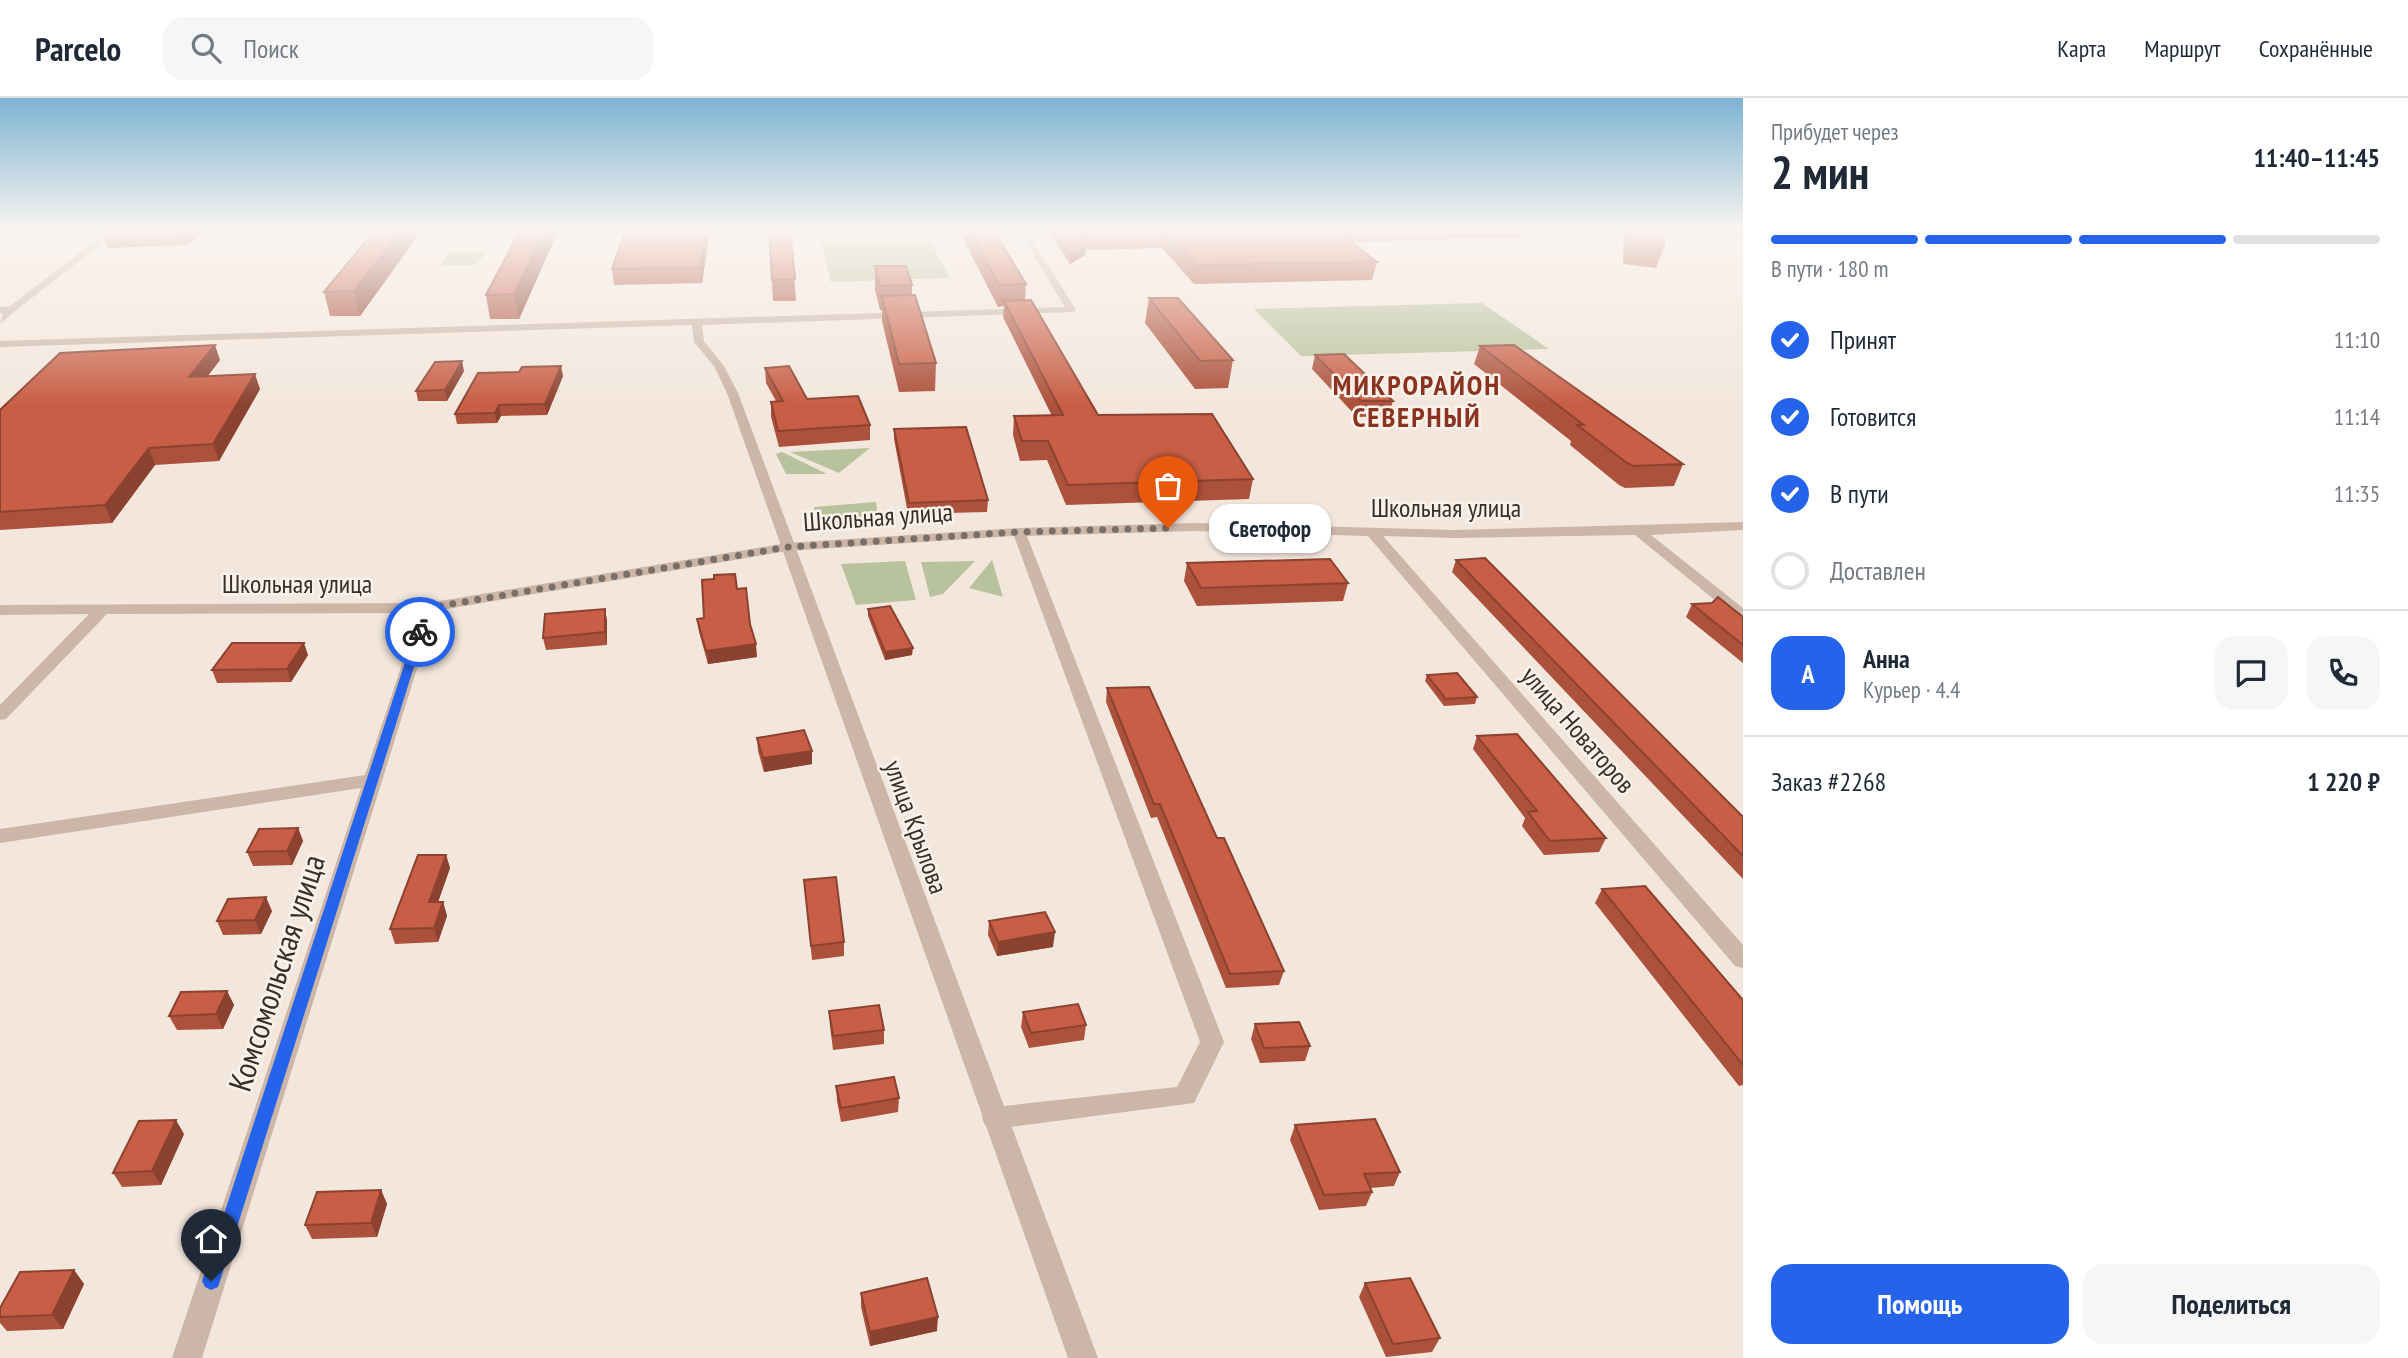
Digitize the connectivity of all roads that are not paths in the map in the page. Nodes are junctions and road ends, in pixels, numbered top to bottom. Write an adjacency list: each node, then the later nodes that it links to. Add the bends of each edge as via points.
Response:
1 (39, 288): 3 (street)
2 (1058, 288): 5 (street, via 1071,310)
3 (12, 309): 4 (street); 6 (street)
4 (0, 310)
5 (698, 320): 7 (street); 12 (street, улица Крылова, via 699,342 729,381)
6 (0, 321)
7 (0, 344)
8 (1743, 526): 9 (street, Школьная улица)
9 (1638, 531): 11 (street, Школьная улица); 16 (street)
10 (1018, 532): 11 (street, Школьная улица, via 1193,527); 12 (street, Школьная улица); 21 (street, via 1212,1042 1185,1096)
11 (1373, 533): 20 (street, улица Новаторов)
12 (788, 547): 13 (street, Школьная улица); 21 (street, улица Крылова)
13 (428, 608): 14 (street, Школьная улица); 18 (street, Комсомольская улица)
14 (103, 609): 15 (street, Школьная улица); 17 (street)
15 (0, 610)
16 (1743, 616)
17 (0, 715)
18 (372, 779): 19 (street); 22 (street, Комсомольская улица)
19 (0, 836)
20 (1743, 960)
21 (993, 1118): 23 (street, улица Крылова)
22 (187, 1358)
23 (1083, 1358)

